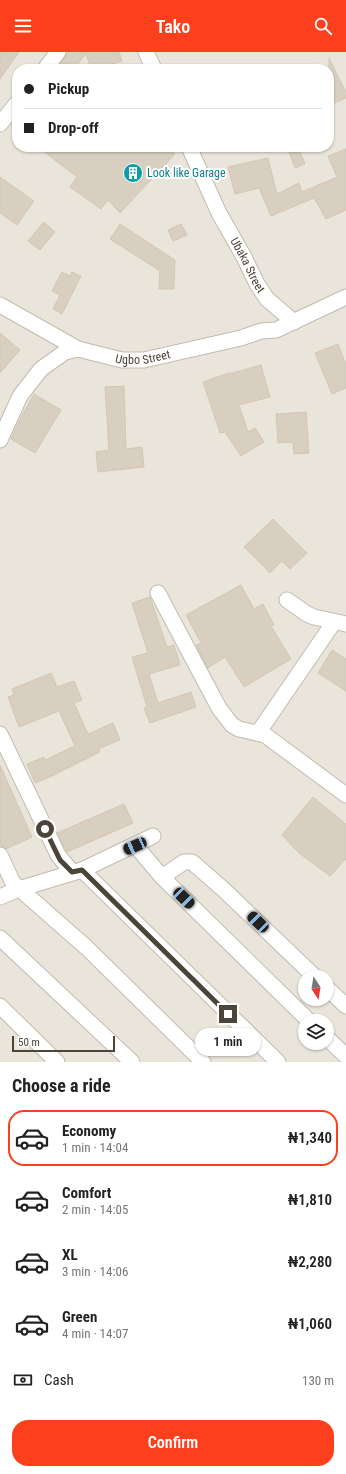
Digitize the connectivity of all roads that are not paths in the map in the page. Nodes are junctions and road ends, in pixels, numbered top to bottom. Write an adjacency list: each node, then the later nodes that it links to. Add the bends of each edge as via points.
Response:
1 (58, 52): 3 (street)
2 (146, 52): 4 (street)
3 (49, 64)
4 (152, 64)
5 (12, 109): 6 (street)
6 (0, 124)
7 (191, 152): 10 (street, Ubaka Street, via 218,213 257,284 267,299)
8 (346, 297): 10 (street)
9 (0, 305): 11 (street, Ugbo Street)
10 (294, 322): 11 (street, Ugbo Street, via 276,330 262,330 241,338 144,360 122,360)
11 (78, 349): 12 (street, via 65,352 41,369 20,396)
12 (0, 440)
13 (158, 593): 16 (street, via 226,718 232,725)
14 (287, 600): 15 (street, via 306,614)
15 (340, 623): 16 (street)
16 (258, 733): 18 (street, via 265,735)
17 (0, 734): 22 (street, via 58,855)
18 (346, 795)
19 (153, 836): 20 (street)
20 (135, 846): 22 (street); 23 (street)
21 (0, 855): 24 (street, via 10,878)
22 (77, 871): 24 (street); 37 (street)
23 (162, 877): 27 (street, via 184,862 192,862); 31 (street)
24 (19, 888): 25 (street); 36 (street, via 87,948)
25 (0, 897)
26 (0, 938): 35 (street)
27 (308, 970)
28 (334, 995): 30 (street)
29 (0, 1006): 34 (street)
30 (346, 1006)
31 (302, 1014)
32 (334, 1045): 33 (street)
33 (346, 1056)
34 (57, 1062)
35 (132, 1062)
36 (203, 1062)
37 (278, 1062)

